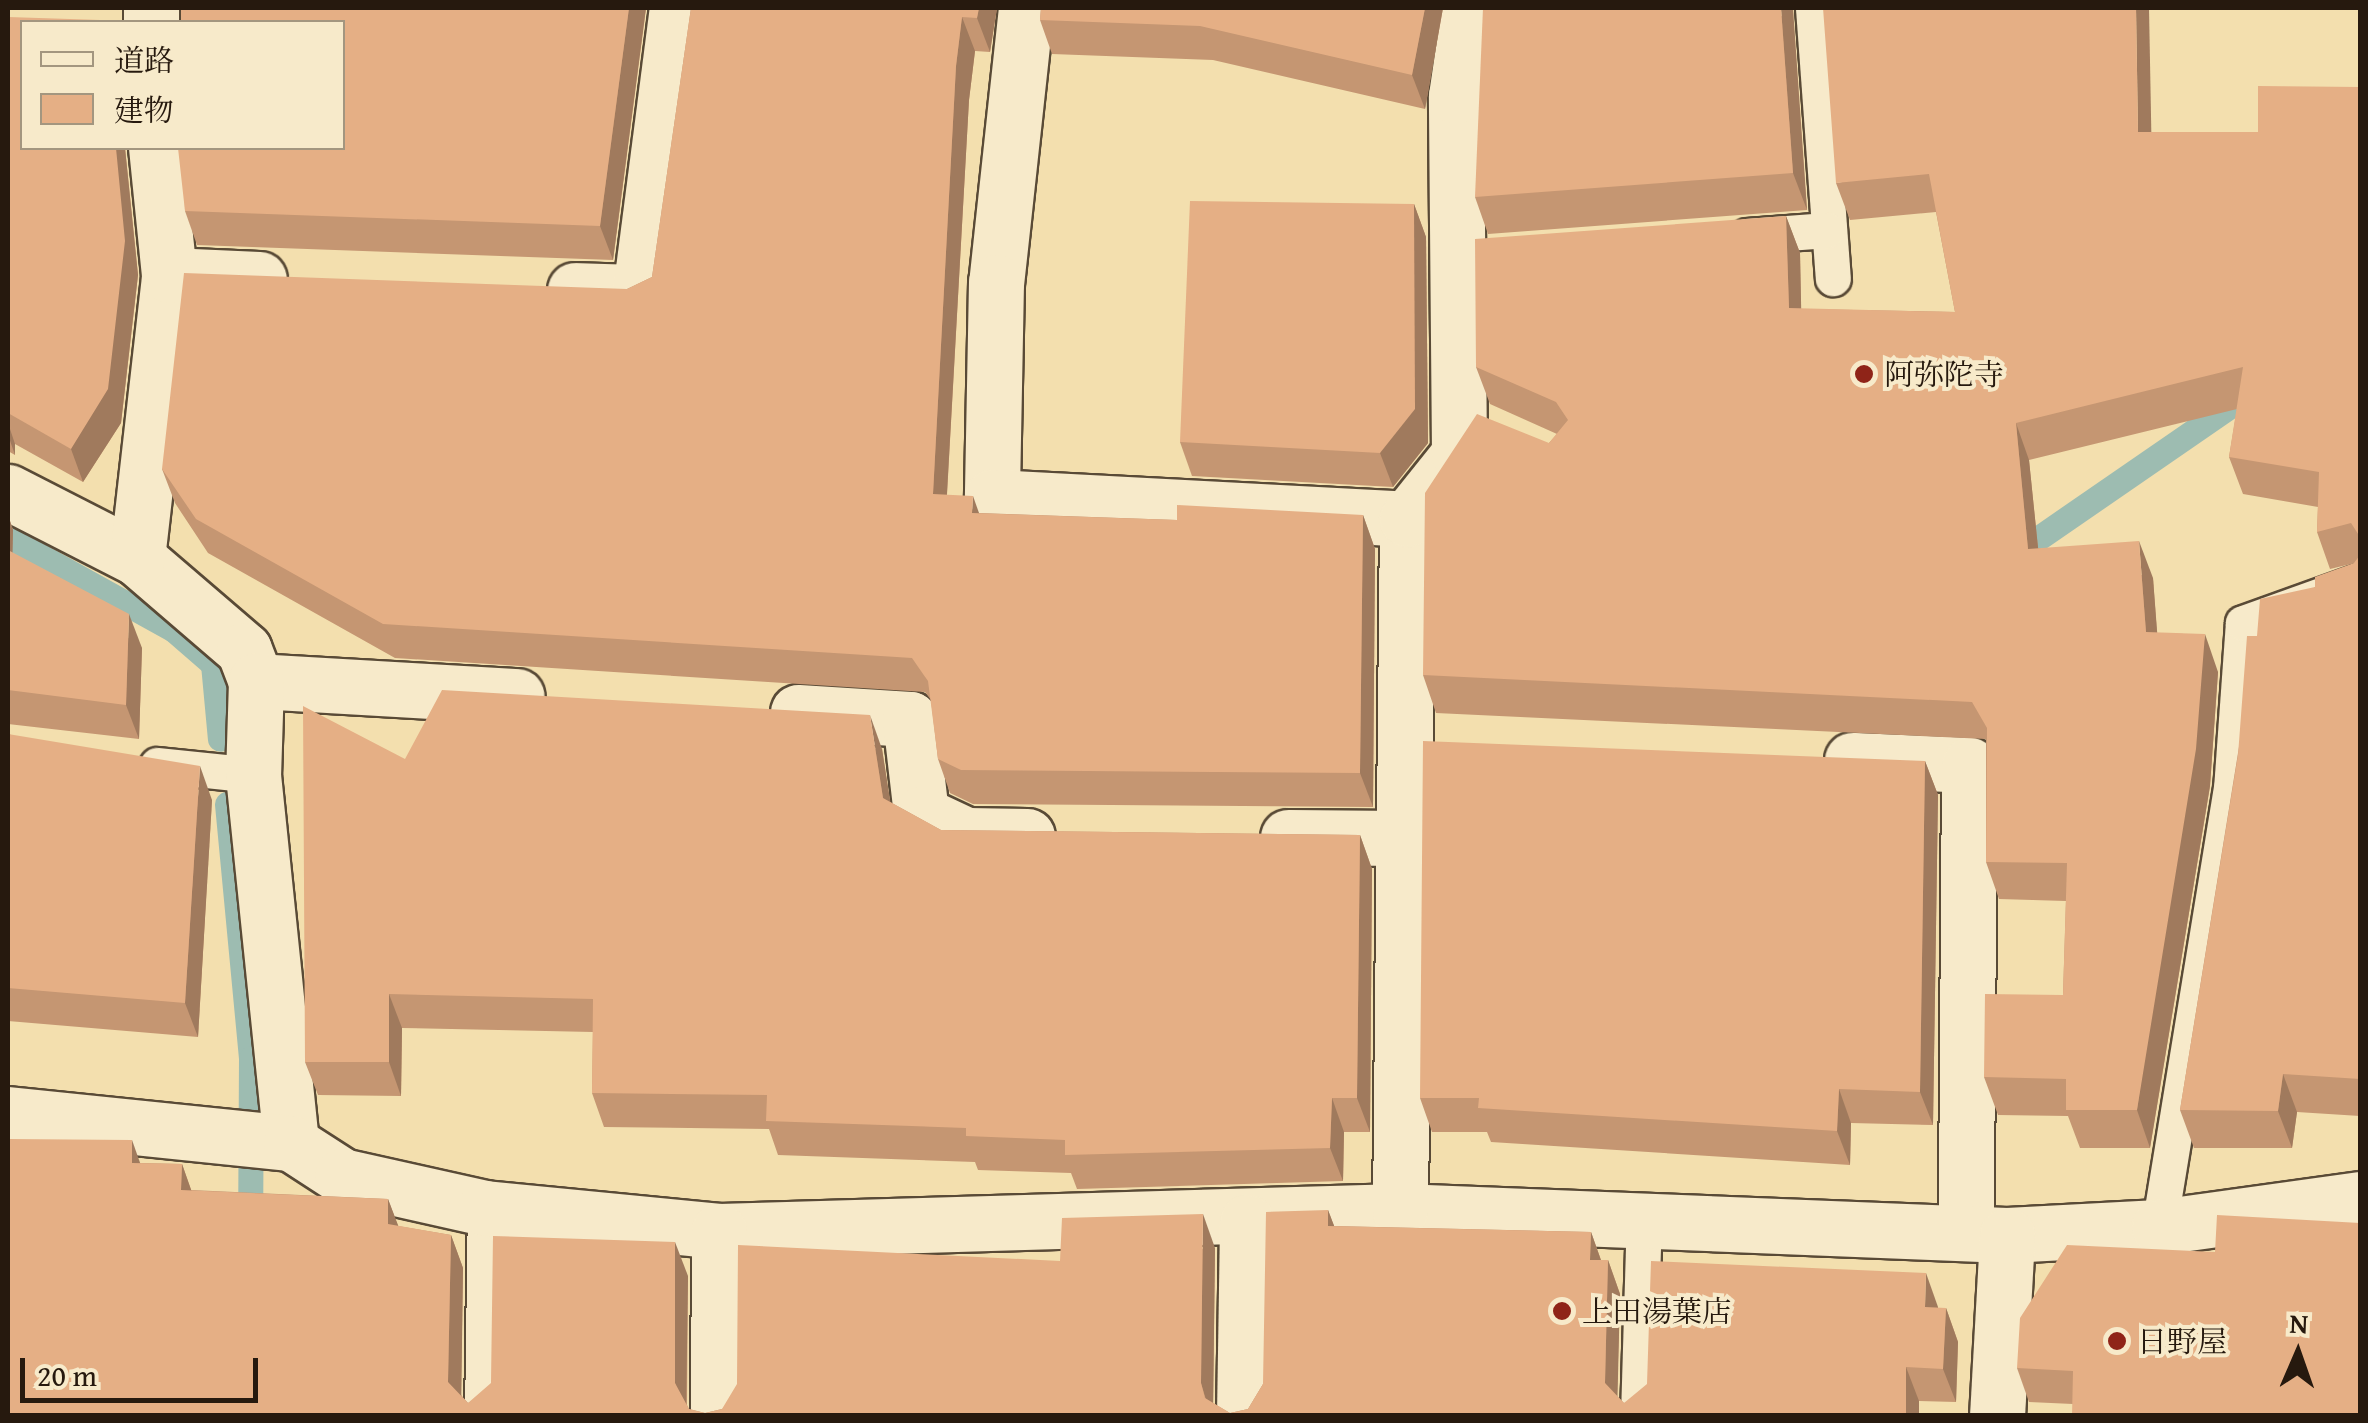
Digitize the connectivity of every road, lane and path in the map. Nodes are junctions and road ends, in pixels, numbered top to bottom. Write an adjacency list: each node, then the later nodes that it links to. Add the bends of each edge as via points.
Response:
1 (677, 8): 11 (street, via 640,292)
2 (1026, 8): 13 (street, via 996,282 992,497)
3 (1468, 8): 13 (street, via 1456,96 1480,255 1476,422 1460,454)
4 (1813, 8): 6 (lane)
5 (156, 150): 8 (street)
6 (1827, 230): 7 (lane); 9 (lane)
7 (1713, 238)
8 (169, 276): 10 (street); 14 (street)
9 (1833, 278)
10 (306, 280)
11 (522, 288)
12 (8, 492): 14 (street)
13 (1407, 520): 24 (street, via 1431,744)
14 (137, 558): 16 (street, via 244,650)
15 (2360, 581): 32 (lane, via 2243,622 2232,788)
16 (256, 681): 17 (street); 21 (street)
17 (573, 700)
18 (752, 710): 22 (street, via 910,719 921,814 966,836)
19 (1790, 758): 34 (street, via 1969,765)
20 (116, 760): 21 (lane)
21 (252, 775): 26 (street)
22 (1082, 836)
23 (1236, 837): 24 (street)
24 (1402, 838): 29 (street)
25 (8, 1114): 26 (street)
26 (291, 1144): 28 (street, via 342,1176)
27 (2360, 1198): 32 (street)
28 (485, 1208): 33 (street); 35 (lane)
29 (1400, 1211): 30 (street); 31 (street)
30 (1644, 1217): 34 (street); 38 (lane)
31 (1247, 1222): 33 (street); 37 (street)
32 (2158, 1227): 34 (street)
33 (719, 1231): 36 (street)
34 (1987, 1232): 39 (street)
35 (482, 1416)
36 (718, 1416)
37 (1244, 1416)
38 (1638, 1416)
39 (1997, 1416)

